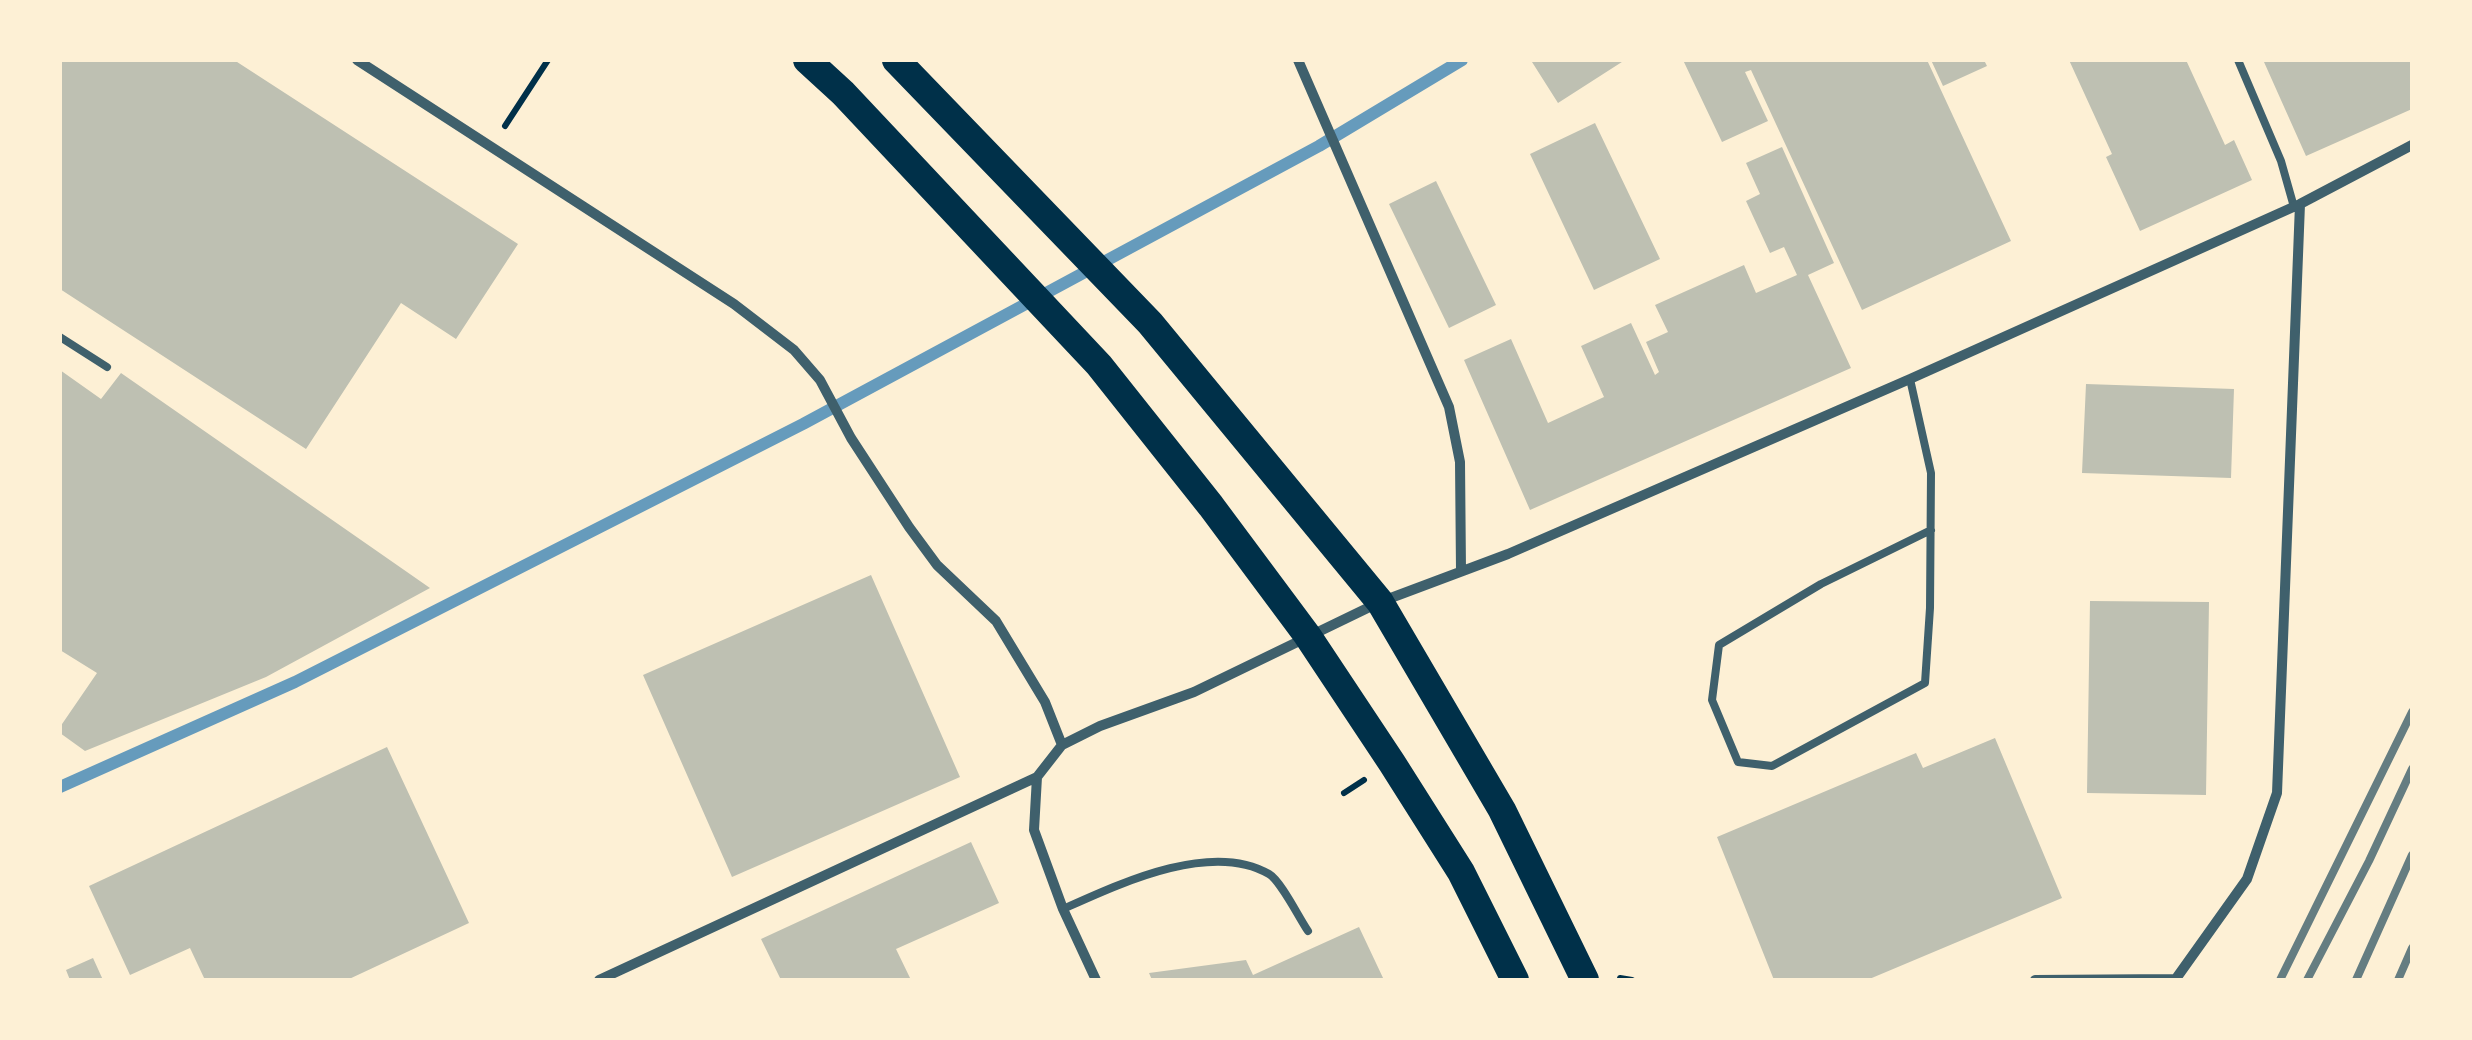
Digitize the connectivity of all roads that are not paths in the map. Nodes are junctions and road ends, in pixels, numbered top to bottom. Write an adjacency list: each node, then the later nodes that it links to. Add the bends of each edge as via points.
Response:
1 (357, 60): 15 (street, via 794,350 820,380 908,527 996,622 1045,702)
2 (808, 60): 14 (highway, via 1099,365)
3 (896, 60): 13 (highway, via 1150,323)
4 (1298, 60): 12 (street, via 1449,408 1460,462)
5 (2238, 60): 7 (lane)
6 (2412, 145): 7 (street)
7 (2297, 206): 10 (street); 24 (street, via 2277,793 2247,879)
8 (60, 337): 9 (lane)
9 (108, 368)
10 (1910, 379): 11 (lane, via 1931,474); 12 (street)
11 (1930, 530): 11 (lane, via 1925,683 1772,766 1738,762 1712,700 1719,644)
12 (1462, 572): 13 (street)
13 (1380, 602): 14 (street); 22 (highway, via 1502,810)
14 (1306, 635): 15 (street, via 1194,692); 21 (highway, via 1460,872)
15 (1062, 745): 16 (street)
16 (1038, 776): 17 (street, via 1034,830); 19 (street)
17 (1064, 909): 18 (lane, via 1130,879 1222,860 1272,875); 20 (street)
18 (1308, 932)
19 (599, 980)
20 (1096, 980)
21 (1515, 980)
22 (1585, 980)
23 (2034, 980): 24 (street)
24 (2175, 980)

